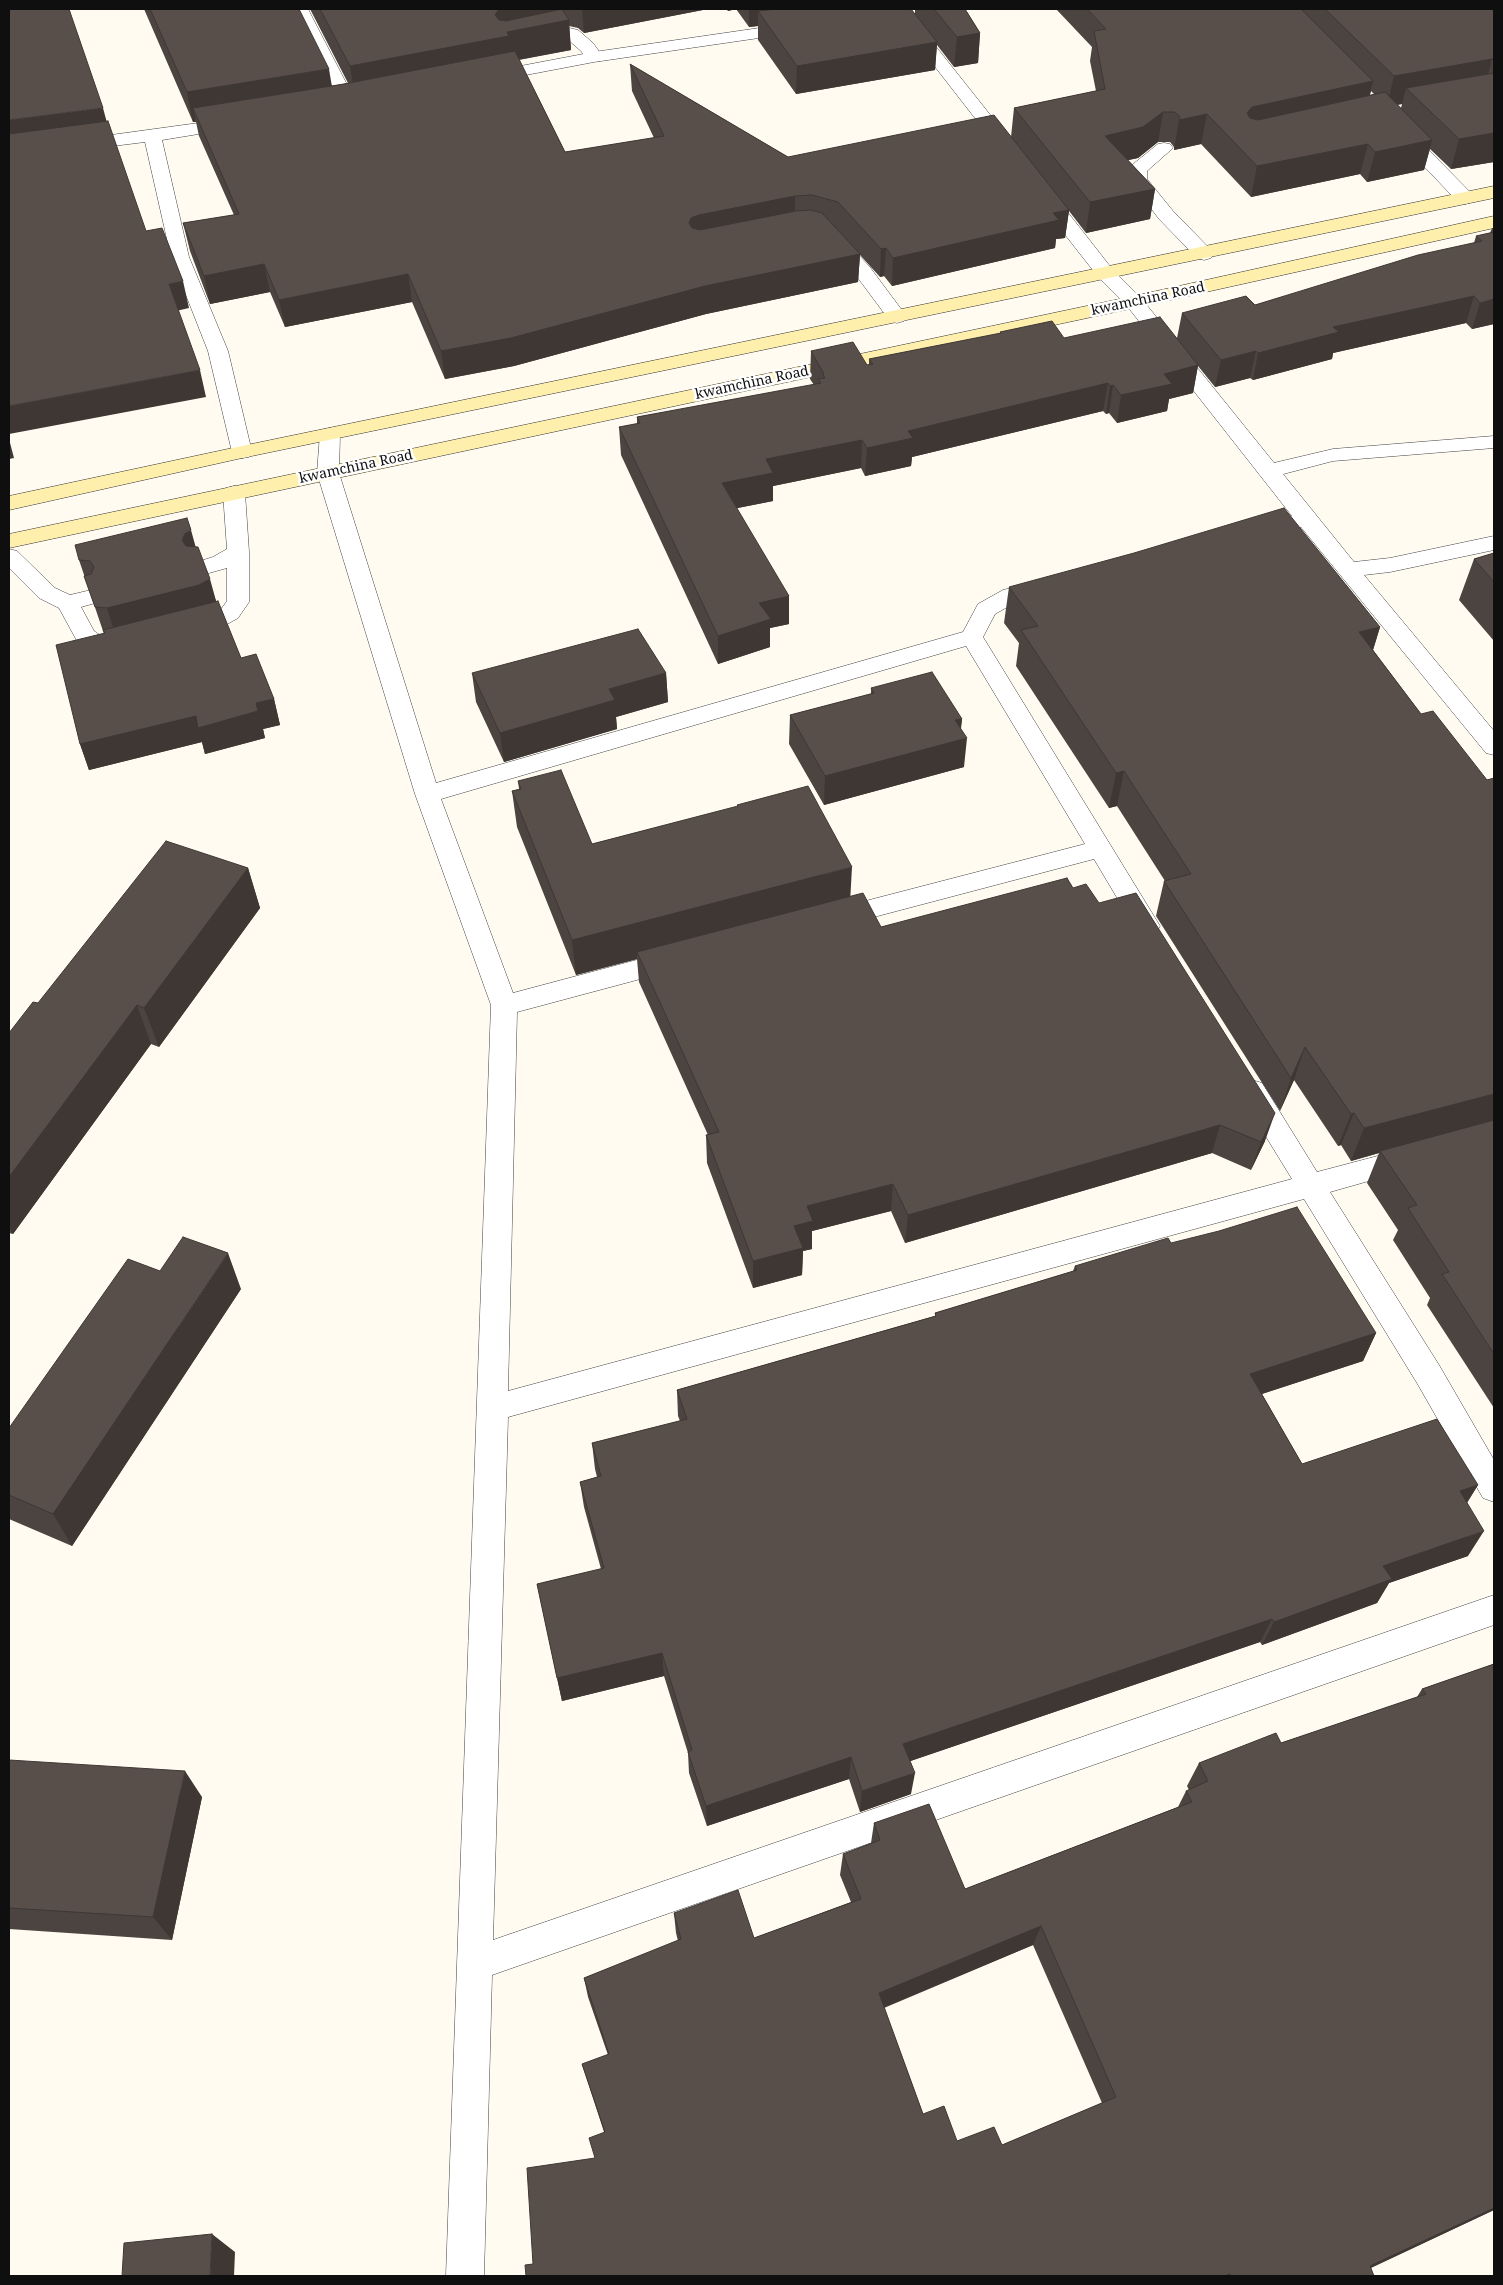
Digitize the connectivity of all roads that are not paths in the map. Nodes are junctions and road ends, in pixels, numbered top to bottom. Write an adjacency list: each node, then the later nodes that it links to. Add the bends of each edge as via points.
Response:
1 (300, 9): 9 (street)
2 (921, 9): 3 (street)
3 (894, 12): 16 (street)
4 (815, 25): 6 (street)
5 (517, 42): 6 (street, via 565,32 572,34)
6 (594, 57): 7 (street)
7 (471, 80)
8 (367, 101): 9 (street)
9 (348, 104): 10 (street)
10 (329, 108)
11 (250, 120): 13 (street)
12 (1390, 121): 19 (street)
13 (152, 136): 15 (street); 28 (street, via 180,257 218,351)
14 (1164, 148): 22 (street, via 1138,169 1138,179)
15 (9, 154)
16 (1016, 159)
17 (1034, 182): 23 (street)
18 (1494, 192): 19 (main road, kwamchina Road)
19 (1465, 198): 22 (main road, kwamchina Road)
20 (1494, 222): 24 (main road, kwamchina Road)
21 (820, 233): 25 (street, via 829,235 862,270)
22 (1204, 254): 23 (main road, kwamchina Road)
23 (1106, 274): 24 (street); 25 (main road, kwamchina Road)
24 (1134, 302): 29 (street); 30 (main road, kwamchina Road)
25 (897, 317): 26 (main road, kwamchina Road)
26 (330, 434): 28 (main road, kwamchina Road); 30 (street)
27 (1494, 442): 29 (street, via 1333,455)
28 (242, 452): 32 (main road, kwamchina Road)
29 (1268, 471): 33 (street)
30 (328, 473): 31 (main road, kwamchina Road); 48 (street)
31 (234, 493): 35 (main road, kwamchina Road); 37 (street)
32 (9, 503)
33 (1306, 519): 34 (street); 40 (street)
34 (1240, 536)
35 (9, 541)
36 (1494, 543): 40 (street, via 1390,565)
37 (238, 552): 39 (street); 44 (street, via 238,602 230,613 214,622)
38 (9, 556): 43 (street, via 47,593)
39 (202, 568)
40 (1348, 570): 47 (street)
41 (1068, 580): 45 (street, via 1011,595 986,609)
42 (91, 597): 43 (street)
43 (68, 603): 46 (street, via 85,636 98,645 116,647)
44 (169, 634)
45 (972, 637): 48 (street); 49 (street)
46 (143, 640)
47 (1494, 747)
48 (427, 794): 53 (street)
49 (1099, 849): 50 (street); 51 (street)
50 (811, 924)
51 (1157, 942)
52 (696, 955): 53 (street)
53 (504, 1005): 57 (street)
54 (1242, 1076): 56 (street)
55 (1436, 1151): 56 (street)
56 (1311, 1185): 57 (street); 58 (street)
57 (493, 1408): 60 (street)
58 (1494, 1488)
59 (1494, 1610): 60 (street)
60 (474, 1964): 61 (street)
61 (465, 2276)

